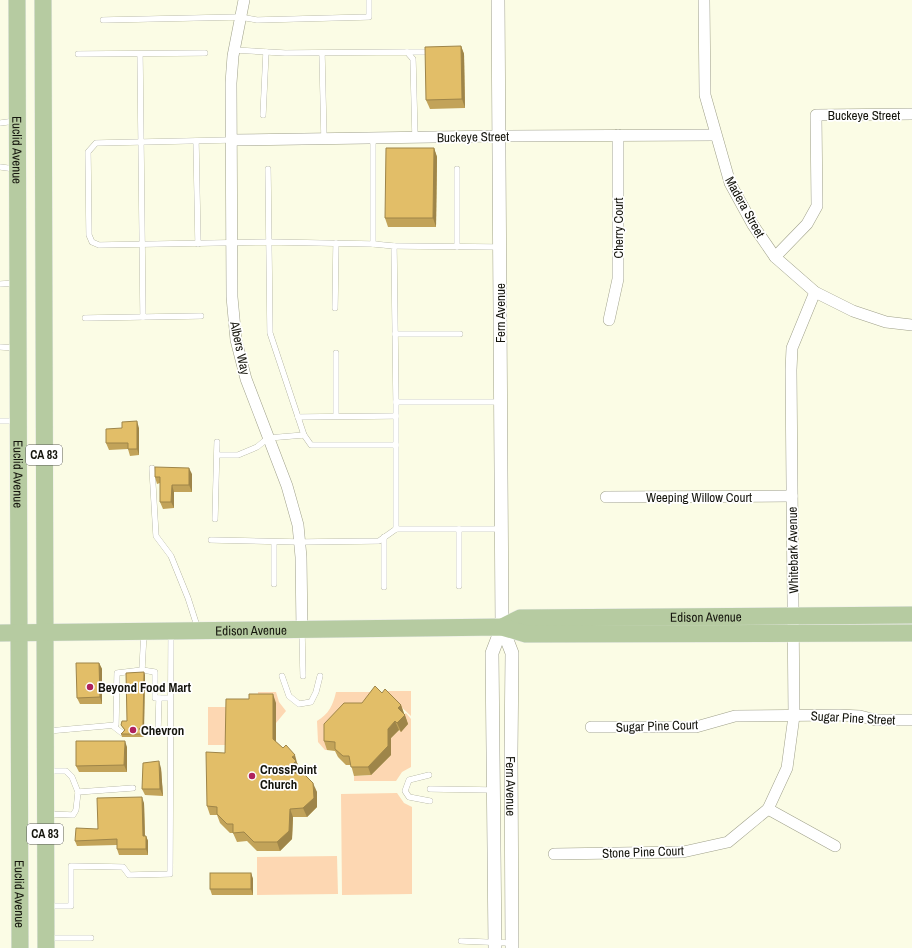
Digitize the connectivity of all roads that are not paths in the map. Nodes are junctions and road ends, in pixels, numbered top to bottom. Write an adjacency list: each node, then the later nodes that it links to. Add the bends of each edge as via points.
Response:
1 (17, 0): 9 (main road, Euclid Avenue)
2 (43, 0): 8 (main road, Euclid Avenue / CA 83)
3 (244, 0): 7 (street, Albers Way)
4 (369, 0): 7 (lane, via 369,17 257,20)
5 (498, 0): 25 (street, Fern Avenue)
6 (704, 0): 24 (street, Madera Street, via 705,95)
7 (240, 17): 10 (lane); 15 (street, Albers Way)
8 (43, 19): 9 (main road); 95 (main road, Euclid Avenue / CA 83)
9 (17, 20): 21 (main road, Euclid Avenue)
10 (102, 20)
11 (266, 52): 15 (lane); 16 (lane); 19 (lane)
12 (406, 52): 13 (lane); 16 (lane); 26 (lane, via 412,59)
13 (436, 52)
14 (205, 53): 18 (lane)
15 (233, 53): 29 (street, Albers Way)
16 (322, 53): 28 (lane)
17 (78, 54): 18 (lane)
18 (140, 54): 31 (lane)
19 (263, 114)
20 (912, 114): 45 (street, Buckeye Street, via 816,115 817,206 808,224)
21 (17, 121): 22 (lane); 35 (main road, Euclid Avenue)
22 (0, 123)
23 (618, 135): 24 (street, Buckeye Street); 25 (street, Buckeye Street); 53 (street, Cherry Court, via 618,279)
24 (715, 135): 45 (street, Madera Street, via 730,183 753,225)
25 (498, 136): 26 (street, Buckeye Street); 44 (street, Fern Avenue)
26 (415, 137): 27 (street, Buckeye Street)
27 (373, 138): 28 (street, Buckeye Street); 41 (lane)
28 (324, 139): 29 (street, Buckeye Street)
29 (231, 140): 30 (lane); 37 (street, Albers Way)
30 (196, 141): 31 (lane); 40 (lane)
31 (141, 142): 39 (lane); 39 (lane, via 96,143 88,152 89,235 92,242 99,245)
32 (0, 167): 35 (lane)
33 (268, 169): 36 (lane)
34 (457, 169): 43 (lane)
35 (17, 170): 46 (main road, Euclid Avenue)
36 (268, 242): 37 (lane); 38 (lane); 64 (lane, via 270,333)
37 (232, 243): 40 (lane); 68 (street, Albers Way, via 232,297 236,340 246,379)
38 (336, 243): 41 (lane); 49 (lane)
39 (142, 244): 40 (lane); 51 (lane)
40 (198, 244)
41 (374, 244): 42 (lane)
42 (394, 246): 43 (lane); 55 (lane)
43 (457, 247): 44 (lane)
44 (499, 247): 61 (street, Fern Avenue)
45 (775, 257): 48 (street, Madera Street)
46 (17, 282): 47 (lane); 58 (main road, Euclid Avenue)
47 (0, 284)
48 (815, 292): 54 (street, Madera Street, via 853,311 886,322); 73 (street, Whitebark Avenue, via 792,348)
49 (335, 308)
50 (201, 316): 51 (lane)
51 (143, 317): 52 (lane)
52 (85, 318)
53 (610, 320)
54 (912, 325)
55 (395, 334): 56 (lane); 60 (lane)
56 (460, 334)
57 (0, 347): 58 (lane)
58 (17, 348): 66 (main road, Euclid Avenue)
59 (336, 353): 62 (lane)
60 (396, 402): 61 (lane); 63 (lane)
61 (500, 402): 78 (street, Fern Avenue)
62 (336, 416): 63 (lane); 64 (lane)
63 (396, 416): 70 (lane)
64 (298, 417): 67 (lane)
65 (0, 421): 66 (lane)
66 (18, 421): 94 (main road, Euclid Avenue)
67 (304, 435): 68 (lane); 70 (lane, via 311,445)
68 (268, 438): 71 (lane, via 250,451 238,455); 82 (street, Albers Way, via 292,504)
69 (217, 442): 71 (lane)
70 (396, 445): 76 (lane)
71 (217, 455): 75 (lane)
72 (152, 468): 90 (lane, via 156,536 171,556)
73 (792, 496): 74 (street, Weeping Willow Court); 86 (street, Whitebark Avenue)
74 (606, 497)
75 (216, 519)
76 (396, 529): 77 (lane); 79 (lane)
77 (459, 529): 78 (lane); 84 (lane)
78 (501, 529): 88 (street, Fern Avenue)
79 (384, 537): 82 (lane, via 379,540); 85 (lane)
80 (211, 540): 81 (lane)
81 (274, 542): 82 (lane); 83 (lane)
82 (300, 542): 89 (street, Albers Way)
83 (274, 584)
84 (459, 586)
85 (384, 587)
86 (794, 615): 87 (main road, Edison Avenue); 88 (main road, Edison Avenue, via 520,618); 97 (street, Whitebark Avenue)
87 (912, 615)
88 (502, 627): 89 (main road, Edison Avenue); 97 (main road, Edison Avenue, via 526,634); 115 (street, Fern Avenue, via 492,653); 127 (street, Fern Avenue, via 512,653)
89 (302, 630): 90 (main road, Edison Avenue); 100 (lane)
90 (198, 631): 92 (main road, Edison Avenue)
91 (144, 632): 92 (main road, Edison Avenue); 95 (main road, Edison Avenue); 98 (lane)
92 (171, 632): 103 (lane)
93 (0, 633): 94 (main road, Edison Avenue)
94 (18, 633): 95 (main road, Edison Avenue); 128 (main road, Euclid Avenue)
95 (45, 633): 108 (main road, Euclid Avenue / CA 83)
96 (912, 633): 97 (main road, Edison Avenue)
97 (794, 634): 104 (street, Whitebark Avenue)
98 (142, 670): 102 (lane, via 155,672 155,698); 106 (lane, via 117,673 116,726)
99 (282, 676): 101 (lane, via 289,696 299,704 311,702)
100 (303, 676)
101 (320, 676)
102 (159, 698): 103 (lane); 109 (lane, via 158,730)
103 (170, 698): 122 (lane, via 170,874 129,875 123,867 71,866 71,906)
104 (794, 716): 105 (street, Sugar Pine Street, via 839,715 876,720); 107 (street, Sugar Pine Court, via 735,716 696,727); 118 (street, Whitebark Avenue, via 786,768)
105 (912, 720)
106 (113, 726): 108 (lane); 110 (lane)
107 (591, 727)
108 (45, 731): 111 (main road, Euclid Avenue / CA 83)
109 (144, 732)
110 (122, 733)
111 (45, 771): 116 (lane, via 66,771 72,777); 119 (main road, Euclid Avenue / CA 83)
112 (429, 775): 117 (lane, via 409,780 405,791 409,797)
113 (133, 788): 116 (lane)
114 (430, 789): 115 (lane)
115 (493, 790): 126 (street, Fern Avenue)
116 (78, 792): 119 (lane, via 73,815)
117 (430, 801)
118 (768, 809): 120 (street); 121 (street, Stone Pine Court, via 728,842 682,852)
119 (45, 814): 122 (main road, Euclid Avenue / CA 83)
120 (835, 846)
121 (554, 854)
122 (46, 906): 125 (main road, Euclid Avenue / CA 83)
123 (91, 938): 125 (lane)
124 (461, 941): 126 (lane)
125 (46, 943)
126 (495, 945): 127 (lane)
127 (512, 946)
128 (20, 948)

